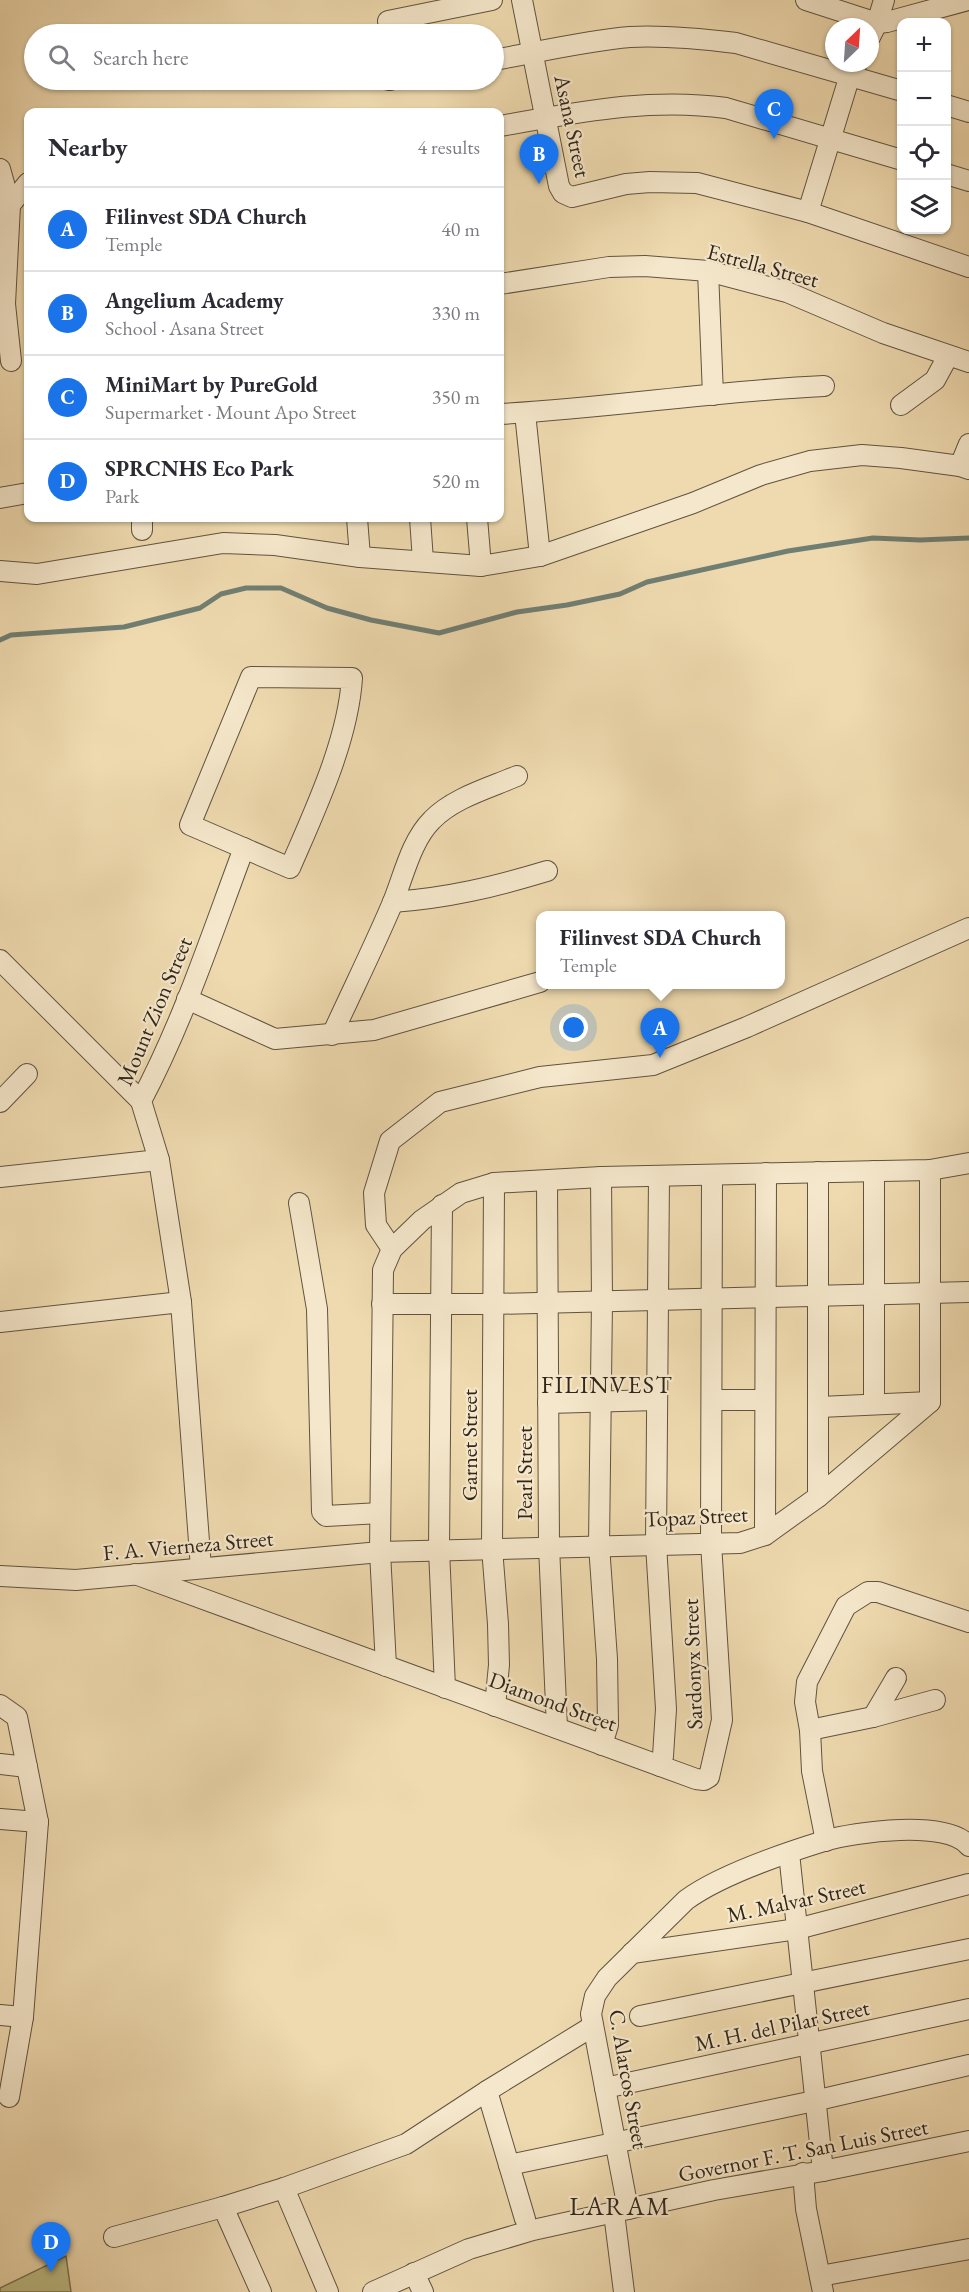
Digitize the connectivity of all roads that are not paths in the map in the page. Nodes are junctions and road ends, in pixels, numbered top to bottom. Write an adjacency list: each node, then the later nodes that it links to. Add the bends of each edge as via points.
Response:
1 (492, 0): 8 (street)
2 (522, 0): 10 (street, Asana Street)
3 (806, 0): 6 (street)
4 (884, 0): 7 (street)
5 (968, 0): 9 (street)
6 (847, 18)
7 (878, 18)
8 (388, 21)
9 (879, 27)
10 (532, 53): 11 (street); 12 (street, via 633,37 713,40); 18 (street, Asana Street)
11 (504, 58)
12 (825, 63)
13 (852, 72): 20 (street)
14 (860, 72): 15 (street)
15 (897, 89)
16 (951, 107): 17 (street)
17 (969, 112)
18 (547, 118): 19 (street); 20 (street, via 618,106 700,104); 27 (street, Asana Street, via 559,186 572,197 626,183 697,183)
19 (504, 125)
20 (830, 139): 21 (street); 27 (street)
21 (897, 159)
22 (0, 169): 26 (street)
23 (951, 176): 24 (street)
24 (969, 181)
25 (24, 188): 26 (street)
26 (10, 205): 31 (street)
27 (808, 212): 28 (street)
28 (969, 267)
29 (708, 271): 30 (street, Estrella Street, via 609,267); 32 (street, Estrella Street, via 787,292); 36 (street)
30 (504, 283)
31 (3, 303): 33 (street)
32 (948, 356): 34 (street, Estrella Street); 37 (street, via 935,380)
33 (13, 361)
34 (969, 362)
35 (824, 386): 36 (street)
36 (713, 395): 38 (street)
37 (901, 405)
38 (525, 413): 39 (street); 47 (street)
39 (504, 414)
40 (969, 444): 41 (street)
41 (965, 468): 47 (street, via 862,455 810,461 761,475)
42 (24, 494): 43 (street)
43 (0, 498)
44 (357, 522): 48 (street)
45 (420, 522): 49 (street)
46 (477, 522): 50 (street)
47 (540, 556): 50 (street)
48 (360, 558): 49 (street); 51 (street, via 275,544 223,543 37,574)
49 (423, 561): 50 (street)
50 (481, 566)
51 (0, 572)
52 (517, 776): 55 (street, via 458,802 430,821 412,850)
53 (244, 848): 53 (street, via 290,868 327,782 351,696 352,678 251,677 190,825); 59 (street, Mount Zion Street)
54 (547, 871): 55 (street, via 466,894)
55 (393, 902): 60 (street)
56 (969, 928): 78 (street, via 653,1065 540,1077 440,1102 390,1141 374,1193 376,1225)
57 (0, 960): 62 (street)
58 (536, 983): 60 (street, via 374,1030)
59 (187, 999): 60 (street, via 275,1039); 62 (street, Mount Zion Street)
60 (332, 1035)
61 (27, 1074): 63 (street)
62 (141, 1101): 64 (street, Mount Zion Street)
63 (0, 1102)
64 (159, 1160): 72 (street); 87 (street, Mount Zion Street)
65 (969, 1163): 66 (street)
66 (930, 1170): 67 (street); 81 (street)
67 (874, 1171): 68 (street); 80 (street)
68 (818, 1172): 69 (street); 82 (street)
69 (766, 1173): 70 (street); 83 (street)
70 (712, 1174): 71 (street); 84 (street)
71 (659, 1176): 73 (street); 85 (street)
72 (0, 1177)
73 (601, 1177): 74 (street); 86 (street)
74 (547, 1181): 75 (street); 88 (street, Pearl Street)
75 (494, 1183): 77 (street, via 461,1193); 91 (street, Garnet Street)
76 (298, 1203): 102 (street, via 317,1309 322,1512 326,1516)
77 (442, 1205): 78 (street); 89 (street)
78 (392, 1249): 90 (street, via 383,1270)
79 (969, 1292): 81 (street)
80 (874, 1293): 81 (street); 82 (street); 99 (street)
81 (931, 1293): 97 (street)
82 (817, 1295): 83 (street); 100 (street)
83 (766, 1297): 84 (street); 95 (street)
84 (713, 1298): 85 (street); 94 (street)
85 (658, 1300): 86 (street); 93 (street)
86 (602, 1301): 88 (street); 96 (street)
87 (181, 1302): 92 (street); 111 (street, Mount Zion Street)
88 (547, 1302): 91 (street); 98 (street, Pearl Street)
89 (442, 1303): 90 (street); 91 (street); 109 (street)
90 (382, 1304): 102 (street)
91 (494, 1304): 108 (street, Garnet Street)
92 (0, 1322)
93 (657, 1400): 96 (street); 105 (street)
94 (712, 1400): 95 (street); 104 (street)
95 (765, 1400): 103 (street)
96 (601, 1402): 98 (street); 106 (street)
97 (930, 1402): 99 (street); 101 (street, Topaz Street)
98 (548, 1404): 107 (street, Pearl Street)
99 (874, 1404): 100 (street)
100 (820, 1407): 101 (street)
101 (818, 1497): 103 (street, Topaz Street)
102 (380, 1513): 110 (street)
103 (765, 1535): 104 (street, Topaz Street, via 740,1543)
104 (711, 1543): 105 (street, Topaz Street); 128 (street, Sardonyx Street, via 722,1720 710,1777)
105 (656, 1544): 106 (street, Topaz Street); 126 (street, via 666,1709)
106 (599, 1545): 107 (street, Topaz Street); 124 (street, via 608,1659 608,1725)
107 (549, 1546): 108 (street, Topaz Street); 122 (street, Pearl Street)
108 (492, 1548): 109 (street, Topaz Street); 120 (street, Garnet Street, via 499,1665)
109 (440, 1550): 110 (street, Topaz Street); 117 (street)
110 (380, 1552): 111 (street, F. A. Vierneza Street); 115 (street)
111 (201, 1568): 112 (street, F. A. Vierneza Street)
112 (135, 1574): 113 (street, F. A. Vierneza Street, via 76,1580); 115 (street, Diamond Street)
113 (0, 1576)
114 (969, 1622): 123 (street, via 878,1592 858,1596 840,1616 807,1682 805,1702)
115 (386, 1666): 117 (street, Diamond Street)
116 (896, 1678): 121 (street)
117 (445, 1688): 120 (street, Diamond Street)
118 (935, 1700): 121 (street)
119 (0, 1705): 127 (street, via 18,1717)
120 (495, 1706): 122 (street, Diamond Street)
121 (873, 1717): 123 (street)
122 (557, 1728): 124 (street, Diamond Street)
123 (810, 1730): 131 (street, via 812,1771)
124 (602, 1745): 126 (street, Diamond Street)
125 (0, 1764): 127 (street)
126 (660, 1766): 128 (street, Diamond Street)
127 (27, 1767): 130 (street)
128 (704, 1780)
129 (0, 1819): 130 (street)
130 (38, 1822): 142 (street)
131 (826, 1841): 132 (street, C. Alarcos Street, via 875,1832 930,1831 950,1833); 133 (street, C. Alarcos Street)
132 (969, 1846)
133 (789, 1853): 135 (street); 137 (street, C. Alarcos Street, via 699,1891)
134 (969, 1884): 135 (street, M. Malvar Street)
135 (797, 1929): 137 (street, M. Malvar Street); 138 (street)
136 (969, 1949): 138 (street)
137 (632, 1953): 143 (street, C. Alarcos Street, via 595,1996 591,2005)
138 (802, 1985): 141 (street); 144 (street)
139 (969, 2009): 144 (street, M. H. del Pilar Street)
140 (0, 2015): 142 (street)
141 (640, 2016)
142 (23, 2017): 146 (street)
143 (593, 2026): 147 (street, C. Alarcos Street); 148 (street)
144 (809, 2044): 147 (street, M. H. del Pilar Street); 150 (street)
145 (969, 2065): 150 (street)
146 (7, 2071): 149 (street)
147 (605, 2088): 151 (street, C. Alarcos Street)
148 (487, 2091): 153 (street); 156 (street, via 406,2144)
149 (9, 2097)
150 (814, 2101): 151 (street); 154 (street)
151 (615, 2141): 153 (street); 158 (street, C. Alarcos Street)
152 (969, 2141): 154 (street, Governor F. T. San Luis Street)
153 (509, 2165): 159 (street)
154 (823, 2171): 155 (street, Governor F. T. San Luis Street)
155 (803, 2174): 158 (street, Governor F. T. San Luis Street); 163 (street)
156 (284, 2188): 157 (street); 165 (street)
157 (223, 2207): 160 (street); 164 (street)
158 (621, 2211): 162 (street, Governor F. T. San Luis Street, via 532,2230 469,2249); 168 (street, C. Alarcos Street)
159 (525, 2218)
160 (114, 2236)
161 (969, 2248): 163 (street)
162 (414, 2273): 166 (street, Governor F. T. San Luis Street); 167 (street)
163 (821, 2284)
164 (261, 2292)
165 (328, 2292)
166 (373, 2292)
167 (423, 2292)
168 (624, 2292)

